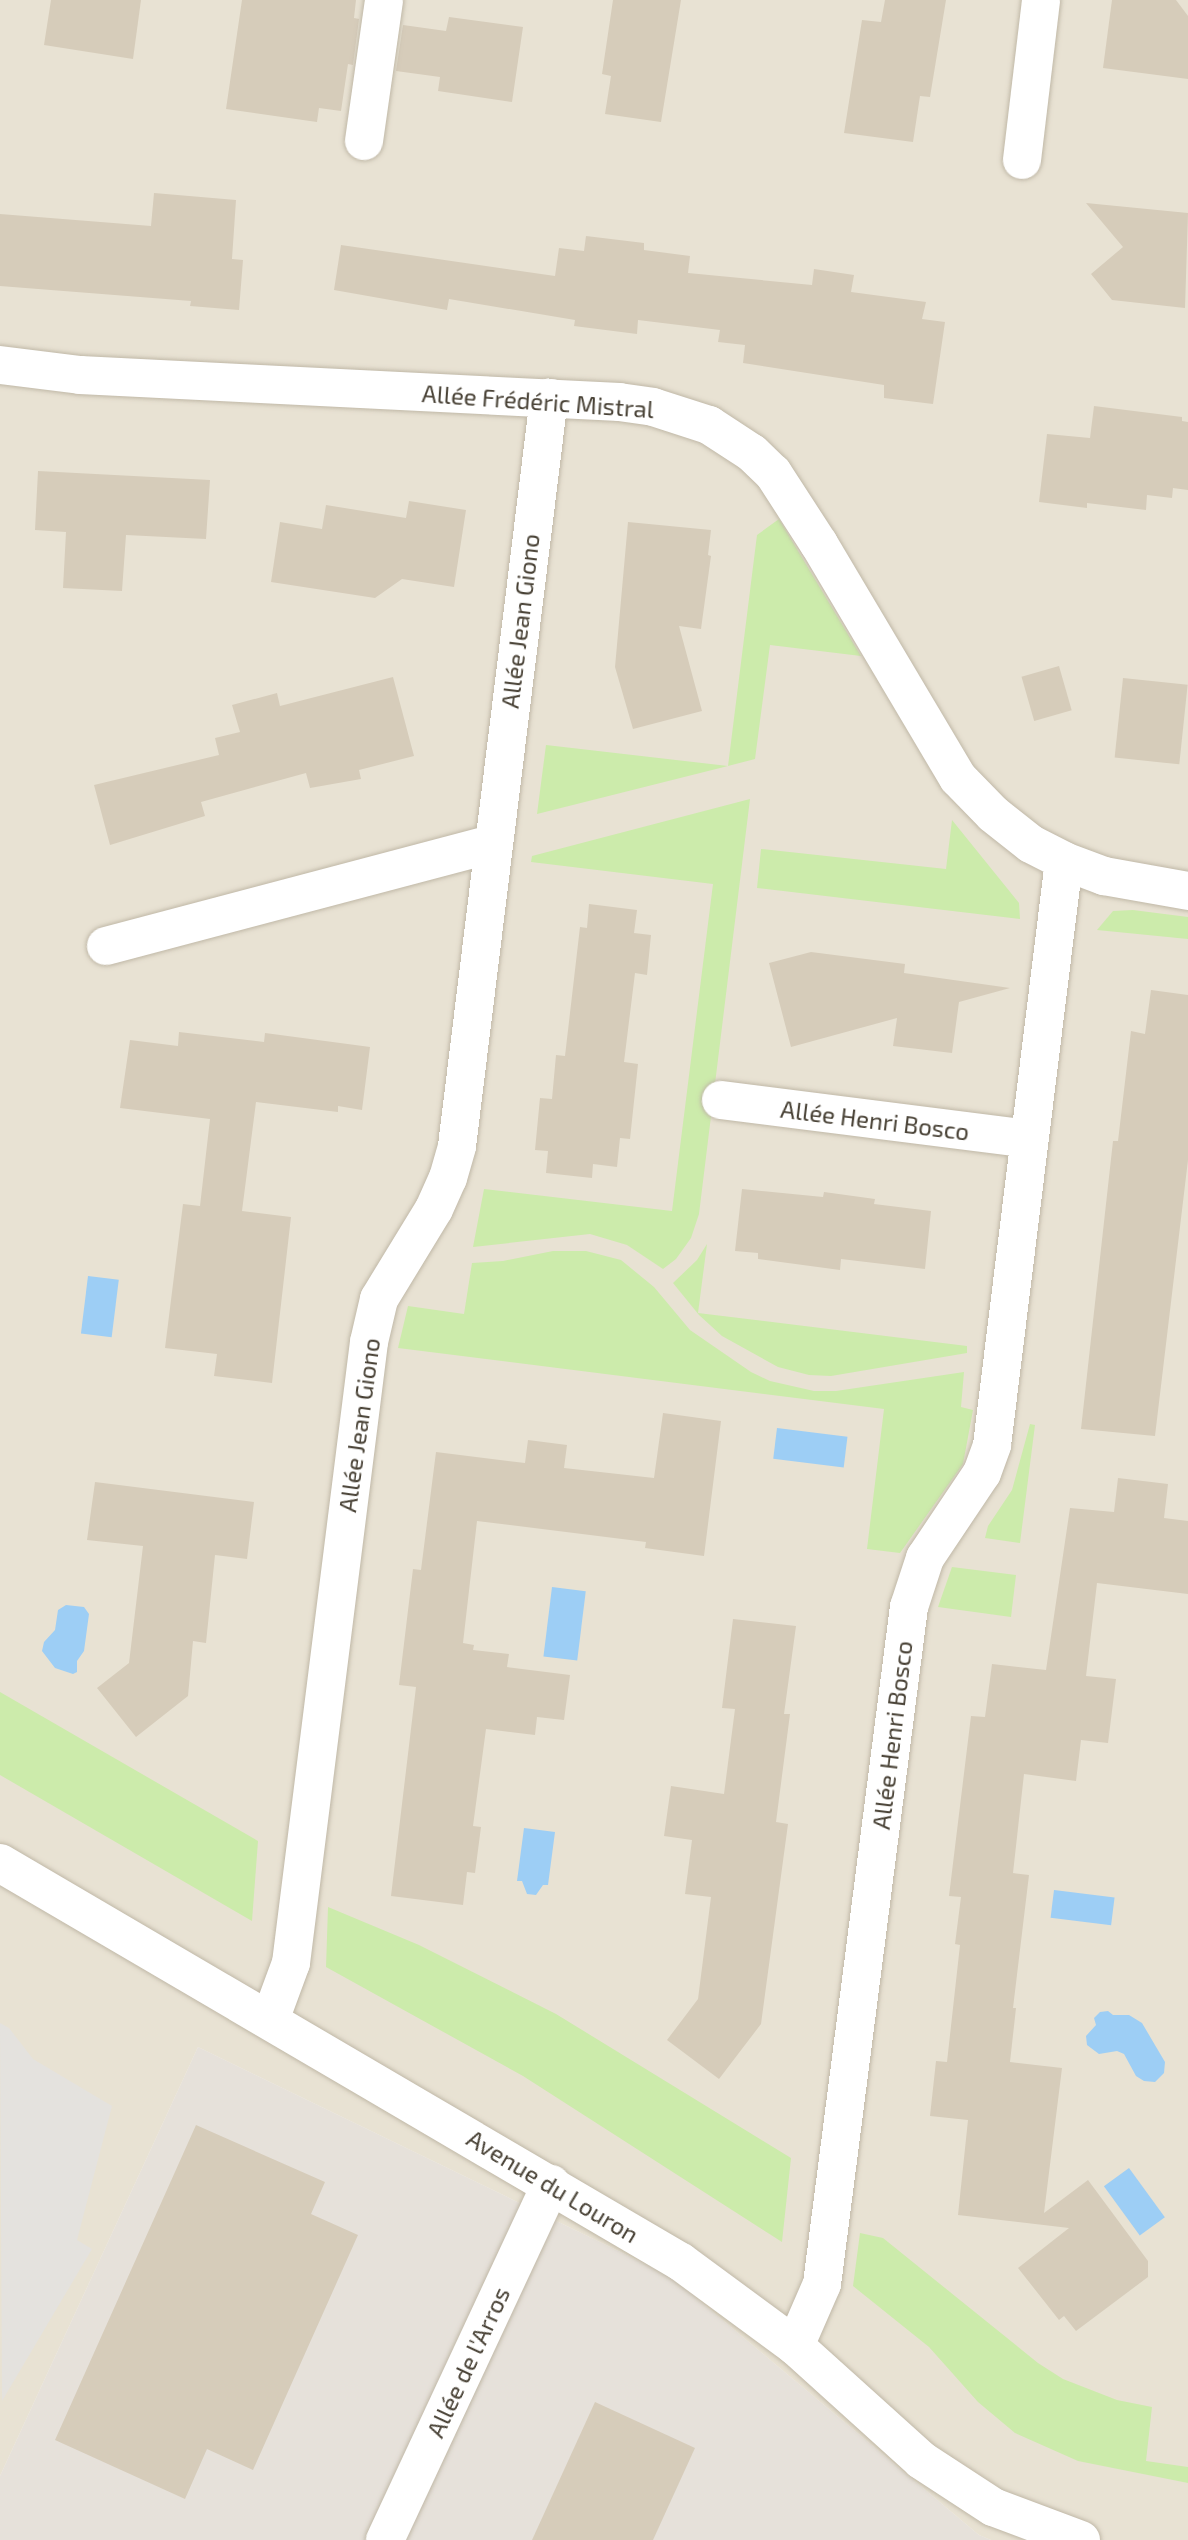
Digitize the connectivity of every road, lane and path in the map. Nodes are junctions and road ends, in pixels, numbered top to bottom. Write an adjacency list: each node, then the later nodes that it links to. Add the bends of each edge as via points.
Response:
1 (384, 0): 3 (street)
2 (1041, 0): 4 (street)
3 (364, 141)
4 (1022, 160)
5 (0, 365): 6 (street, Allée Frédéric Mistral, via 80,375)
6 (549, 398): 7 (street, Allée Jean Giono); 8 (street, Allée Frédéric Mistral, via 653,407 709,425 752,453 793,500 958,778 1031,844)
7 (492, 844): 10 (street); 14 (street, Allée Jean Giono, via 454,1156 434,1209 379,1300 369,1342 291,1963)
8 (1064, 861): 9 (street, Allée Frédéric Mistral, via 1104,876); 12 (street, Allée Henri Bosco)
9 (1188, 891)
10 (106, 946)
11 (721, 1100): 12 (street, Allée Henri Bosco)
12 (1030, 1139): 16 (street, Allée Henri Bosco, via 992,1445 982,1474 925,1558 909,1607 822,2284)
13 (0, 1863): 14 (street, Avenue du Louron)
14 (270, 2021): 15 (street, Avenue du Louron)
15 (551, 2184): 16 (street, Avenue du Louron, via 681,2262); 17 (street, Allée de l'Arros)
16 (795, 2346): 18 (street, Avenue du Louron, via 921,2460 993,2507)
17 (385, 2540)
18 (1081, 2540)

